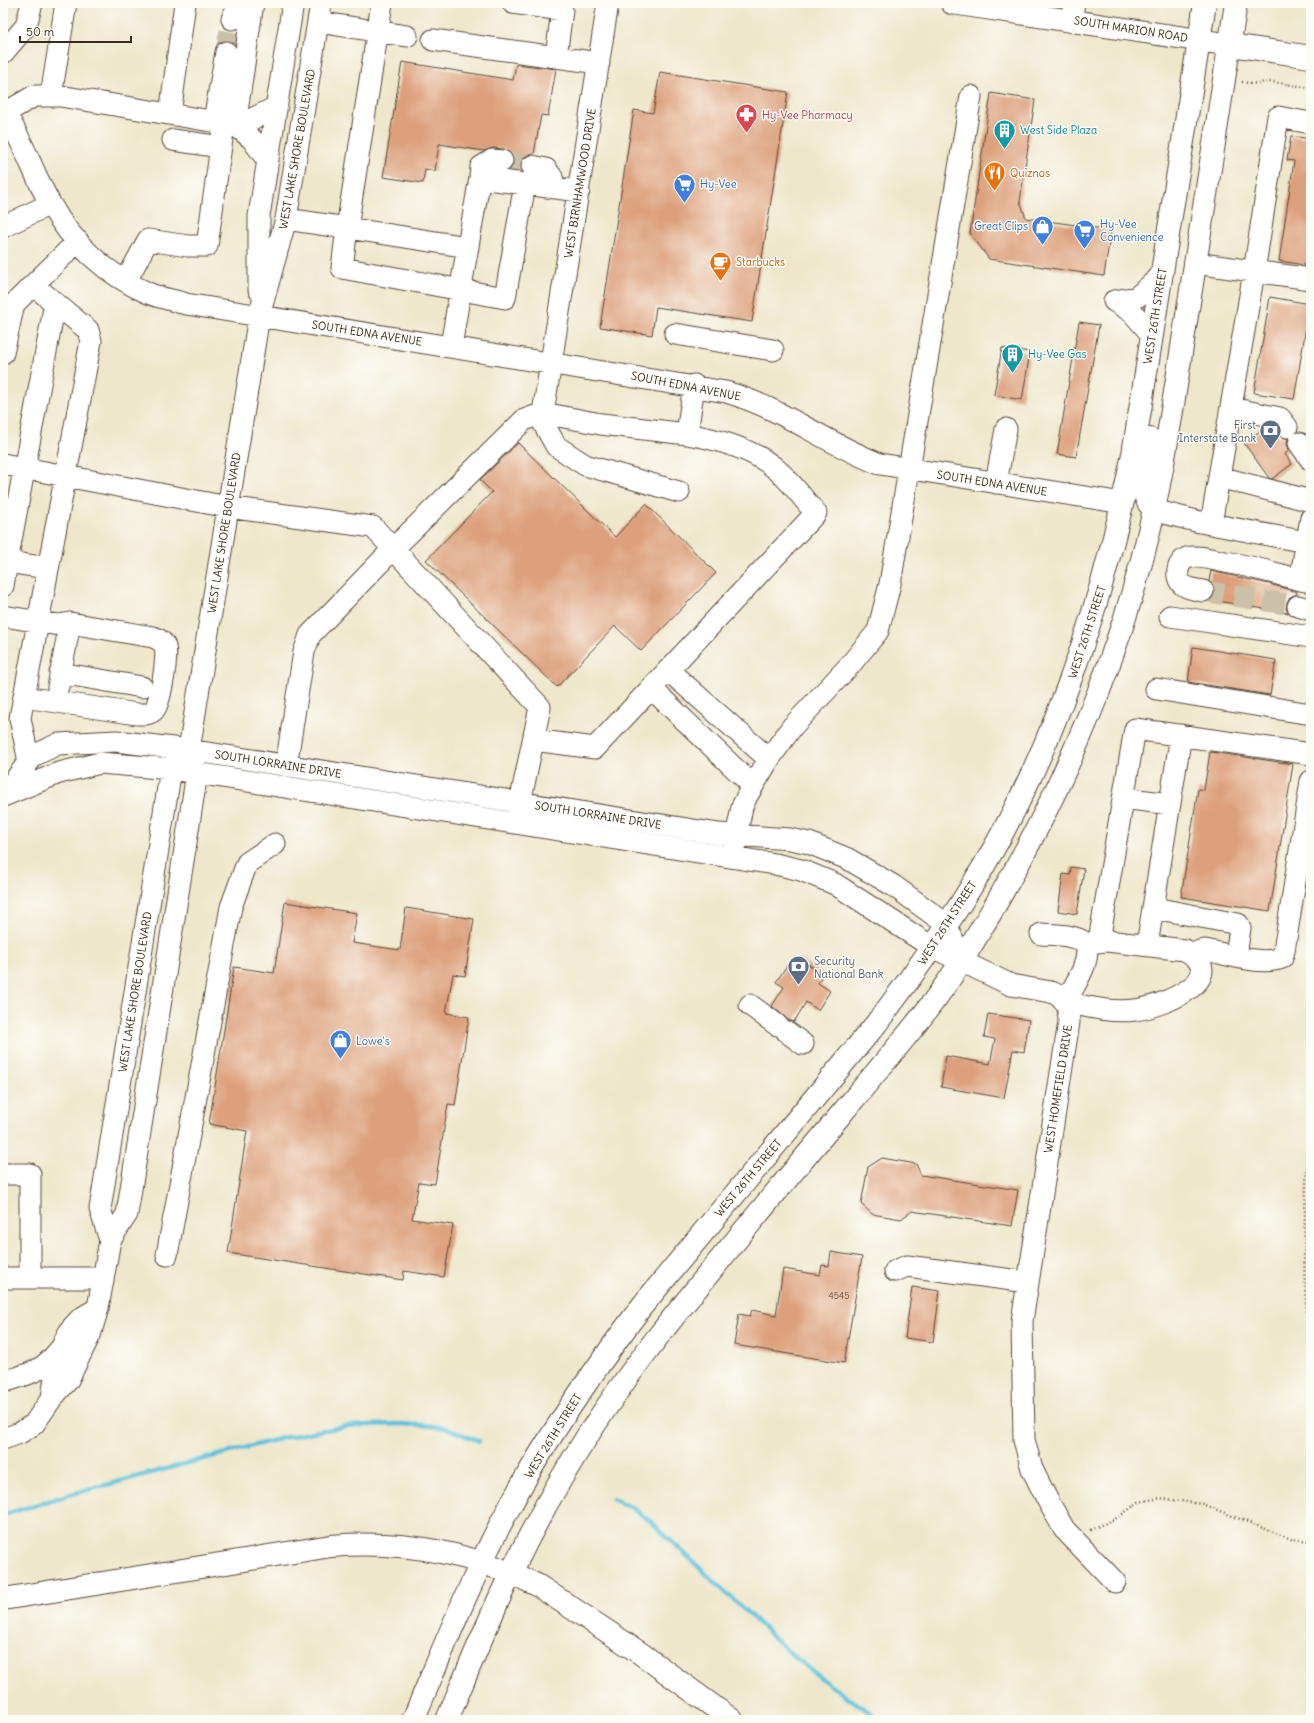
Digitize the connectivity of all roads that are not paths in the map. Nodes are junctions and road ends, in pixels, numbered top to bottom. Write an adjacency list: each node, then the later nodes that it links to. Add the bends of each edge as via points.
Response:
1 (32, 3): 20 (street, via 26,26)
2 (66, 3): 24 (street)
3 (185, 3): 28 (street)
4 (293, 3): 26 (street, WEST LAKE SHORE BOULEVARD)
5 (382, 3): 14 (street)
6 (513, 3): 21 (street, via 562,10)
7 (608, 3): 23 (street, WEST BIRNHAMWOOD DRIVE)
8 (952, 3): 13 (main road, SOUTH MARION ROAD)
9 (1205, 3): 17 (main road, WEST 26TH STREET)
10 (1236, 3): 18 (main road)
11 (241, 10): 30 (street)
12 (320, 12): 14 (street); 39 (street, WEST LAKE SHORE BOULEVARD)
13 (1073, 12): 17 (main road, SOUTH MARION ROAD)
14 (377, 31): 15 (street); 41 (street)
15 (407, 36)
16 (433, 40): 21 (street)
17 (1200, 40): 18 (main road, SOUTH MARION ROAD); 45 (main road, WEST 26TH STREET)
18 (1230, 45): 22 (main road, SOUTH MARION ROAD); 44 (main road)
19 (231, 52): 30 (street)
20 (3, 53)
21 (556, 57): 23 (street)
22 (1311, 57)
23 (599, 63): 37 (street, WEST BIRNHAMWOOD DRIVE)
24 (51, 96): 27 (street, via 34,96); 28 (street)
25 (971, 96): 67 (street)
26 (276, 107): 30 (street, via 252,119); 33 (street, WEST LAKE SHORE BOULEVARD)
27 (4, 112): 38 (street, SOUTH EDNA AVENUE, via 25,149)
28 (170, 114): 30 (street)
29 (1311, 122): 46 (street, via 1278,117)
30 (224, 123): 32 (street); 33 (street, via 252,139)
31 (173, 140): 32 (street)
32 (221, 147): 48 (street, via 207,246 148,240)
33 (268, 161): 52 (street, WEST LAKE SHORE BOULEVARD, via 259,216)
34 (502, 161): 36 (street, via 492,160 481,167)
35 (529, 175): 36 (street); 37 (street, via 554,187); 50 (street, via 505,298)
36 (480, 178): 43 (street)
37 (579, 191): 58 (street, WEST BIRNHAMWOOD DRIVE)
38 (50, 204): 40 (street); 42 (street, SOUTH EDNA AVENUE)
39 (286, 219): 41 (street); 52 (street, WEST LAKE SHORE BOULEVARD)
40 (3, 227)
41 (347, 228): 43 (street); 50 (street, via 342,268)
42 (78, 241): 48 (street, SOUTH EDNA AVENUE, via 91,256); 49 (street)
43 (468, 247): 50 (street)
44 (1195, 263): 46 (street); 75 (main road)
45 (1162, 269): 54 (main road, WEST 26TH STREET); 54 (street, via 1137,297 1114,301 1132,312); 75 (main road, via 1164,346 1142,489)
46 (1254, 272): 47 (street); 60 (street)
47 (1311, 279)
48 (126, 281): 52 (street, SOUTH EDNA AVENUE, via 149,293 186,304)
49 (34, 285): 51 (street); 57 (street, via 14,304)
50 (460, 290): 55 (street)
51 (56, 303): 66 (street); 68 (street, via 88,330 91,341)
52 (259, 316): 55 (street, SOUTH EDNA AVENUE); 74 (street, WEST LAKE SHORE BOULEVARD)
53 (675, 334): 56 (street)
54 (1152, 335): 73 (main road, WEST 26TH STREET)
55 (451, 347): 58 (street, SOUTH EDNA AVENUE)
56 (773, 350)
57 (3, 353)
58 (552, 363): 59 (street, SOUTH EDNA AVENUE); 61 (street, WEST BIRNHAMWOOD DRIVE)
59 (694, 386): 63 (street); 67 (street, SOUTH EDNA AVENUE, via 747,398 859,456)
60 (1231, 408): 64 (street, via 1280,418); 69 (street)
61 (543, 413): 63 (street, via 601,424); 71 (street, via 541,418 556,446 585,465); 80 (street, via 524,420)
62 (1006, 430): 70 (street)
63 (687, 434): 91 (street, via 709,438 755,456 776,469 816,513)
64 (1311, 460)
65 (3, 464): 66 (street)
66 (25, 468): 68 (street); 77 (street)
67 (908, 470): 70 (street, SOUTH EDNA AVENUE); 104 (street, via 890,584 878,631 792,727)
68 (65, 477): 74 (street); 82 (street)
69 (1219, 477): 72 (street); 78 (street)
70 (996, 483): 73 (street, SOUTH EDNA AVENUE)
71 (679, 492)
72 (1311, 501)
73 (1123, 503): 100 (main road, via 1132,513 1132,544); 119 (main road, WEST 26TH STREET, via 1100,592 1065,696 1046,742 1004,830)
74 (228, 507): 80 (street, via 373,527); 102 (street, WEST LAKE SHORE BOULEVARD)
75 (1153, 510): 78 (street); 100 (main road, via 1141,564 1126,612 1093,708)
76 (1311, 518): 79 (street)
77 (9, 521): 81 (street)
78 (1211, 524): 79 (street)
79 (1309, 543): 83 (street)
80 (393, 549): 101 (street, via 540,707); 106 (street, via 310,635 304,652)
81 (5, 562): 82 (street); 84 (street)
82 (48, 568): 88 (street)
83 (1306, 581): 85 (street, via 1256,568 1190,556 1179,566 1178,576 1182,584)
84 (3, 586)
85 (1203, 591)
86 (3, 616): 88 (street)
87 (1170, 616): 90 (street)
88 (38, 621): 89 (street, via 59,625); 96 (street)
89 (70, 623): 92 (street); 97 (street, via 161,640 166,655 159,701 150,713 137,714)
90 (1310, 634)
91 (668, 670): 94 (street); 104 (street)
92 (60, 673): 93 (street); 97 (street)
93 (142, 687)
94 (651, 688): 101 (street, via 595,748); 110 (street)
95 (1156, 689): 98 (street)
96 (24, 696): 97 (street); 105 (street, via 20,718)
97 (55, 701)
98 (1311, 714)
99 (1180, 735): 103 (street); 112 (street, via 1135,729); 114 (street)
100 (1079, 739): 126 (main road, via 1021,862)
101 (533, 740): 113 (street)
102 (189, 750): 105 (street, SOUTH LORRAINE DRIVE, via 116,741 85,741 58,744 33,756); 106 (street, SOUTH LORRAINE DRIVE); 107 (street); 108 (street, WEST LAKE SHORE BOULEVARD)
103 (1311, 754)
104 (769, 758): 110 (street)
105 (29, 762): 111 (street, SOUTH LORRAINE DRIVE)
106 (286, 766): 113 (street, SOUTH LORRAINE DRIVE)
107 (170, 769): 108 (street, SOUTH LORRAINE DRIVE); 111 (street, SOUTH LORRAINE DRIVE, via 100,763 59,772); 131 (street, WEST LAKE SHORE BOULEVARD, via 100,1209)
108 (197, 773): 117 (street, SOUTH LORRAINE DRIVE); 131 (street, WEST LAKE SHORE BOULEVARD, via 127,1214)
109 (1311, 781): 125 (street, via 1282,958 1264,961)
110 (753, 786): 115 (street, via 742,807)
111 (3, 796)
112 (1123, 798): 114 (street); 121 (street)
113 (520, 803): 115 (street, SOUTH LORRAINE DRIVE, via 719,834)
114 (1170, 804): 118 (street)
115 (736, 834): 117 (street); 119 (street, SOUTH LORRAINE DRIVE, via 790,839 829,850 894,886)
116 (275, 844): 132 (street, via 247,863 232,907)
117 (732, 858): 123 (street, SOUTH LORRAINE DRIVE, via 774,864 820,877 851,894)
118 (1154, 908): 122 (street); 125 (street, via 1238,924 1240,928)
119 (946, 924): 123 (main road, WEST 26TH STREET); 126 (street)
120 (1041, 934): 121 (street)
121 (1092, 942): 122 (street, via 1107,940); 127 (street, via 1086,962)
122 (1147, 945): 124 (street, via 1185,950)
123 (932, 947): 126 (street); 143 (main road, WEST 26TH STREET, via 876,1024 642,1306 579,1393 536,1461)
124 (1195, 956): 125 (street, via 1205,950); 127 (street, via 1200,964 1201,974 1196,983 1188,991 1167,1002 1135,1010 1103,1010)
125 (1236, 956)
126 (962, 961): 127 (street, via 1011,985 1051,992); 144 (main road, via 888,1058 633,1369 559,1483)
127 (1066, 1002): 137 (street, WEST HOMEFIELD DRIVE, via 1069,1022)
128 (750, 1005): 129 (street)
129 (789, 1034)
130 (3, 1174): 135 (street, via 30,1174)
131 (110, 1240): 136 (street, WEST LAKE SHORE BOULEVARD)
132 (167, 1255)
133 (895, 1271): 137 (street, via 907,1266)
134 (3, 1278): 135 (street)
135 (30, 1278): 136 (street)
136 (103, 1278): 138 (street, WEST LAKE SHORE BOULEVARD)
137 (1028, 1282): 145 (street, WEST HOMEFIELD DRIVE, via 1022,1321 1024,1440 1032,1469 1064,1529)
138 (98, 1308): 139 (street, via 80,1319); 141 (street, WEST LAKE SHORE BOULEVARD, via 90,1335 68,1380)
139 (63, 1346): 140 (street, via 49,1364); 141 (street)
140 (3, 1382)
141 (52, 1398): 142 (street, WEST LAKE SHORE BOULEVARD, via 34,1424 20,1433)
142 (3, 1439)
143 (481, 1562): 144 (main road); 146 (main road, via 404,1545 353,1544 257,1556); 147 (main road, WEST 26TH STREET)
144 (511, 1573): 148 (main road); 149 (main road, via 557,1597)
145 (1115, 1582)
146 (3, 1599)
147 (416, 1712)
148 (447, 1719)
149 (732, 1720)

